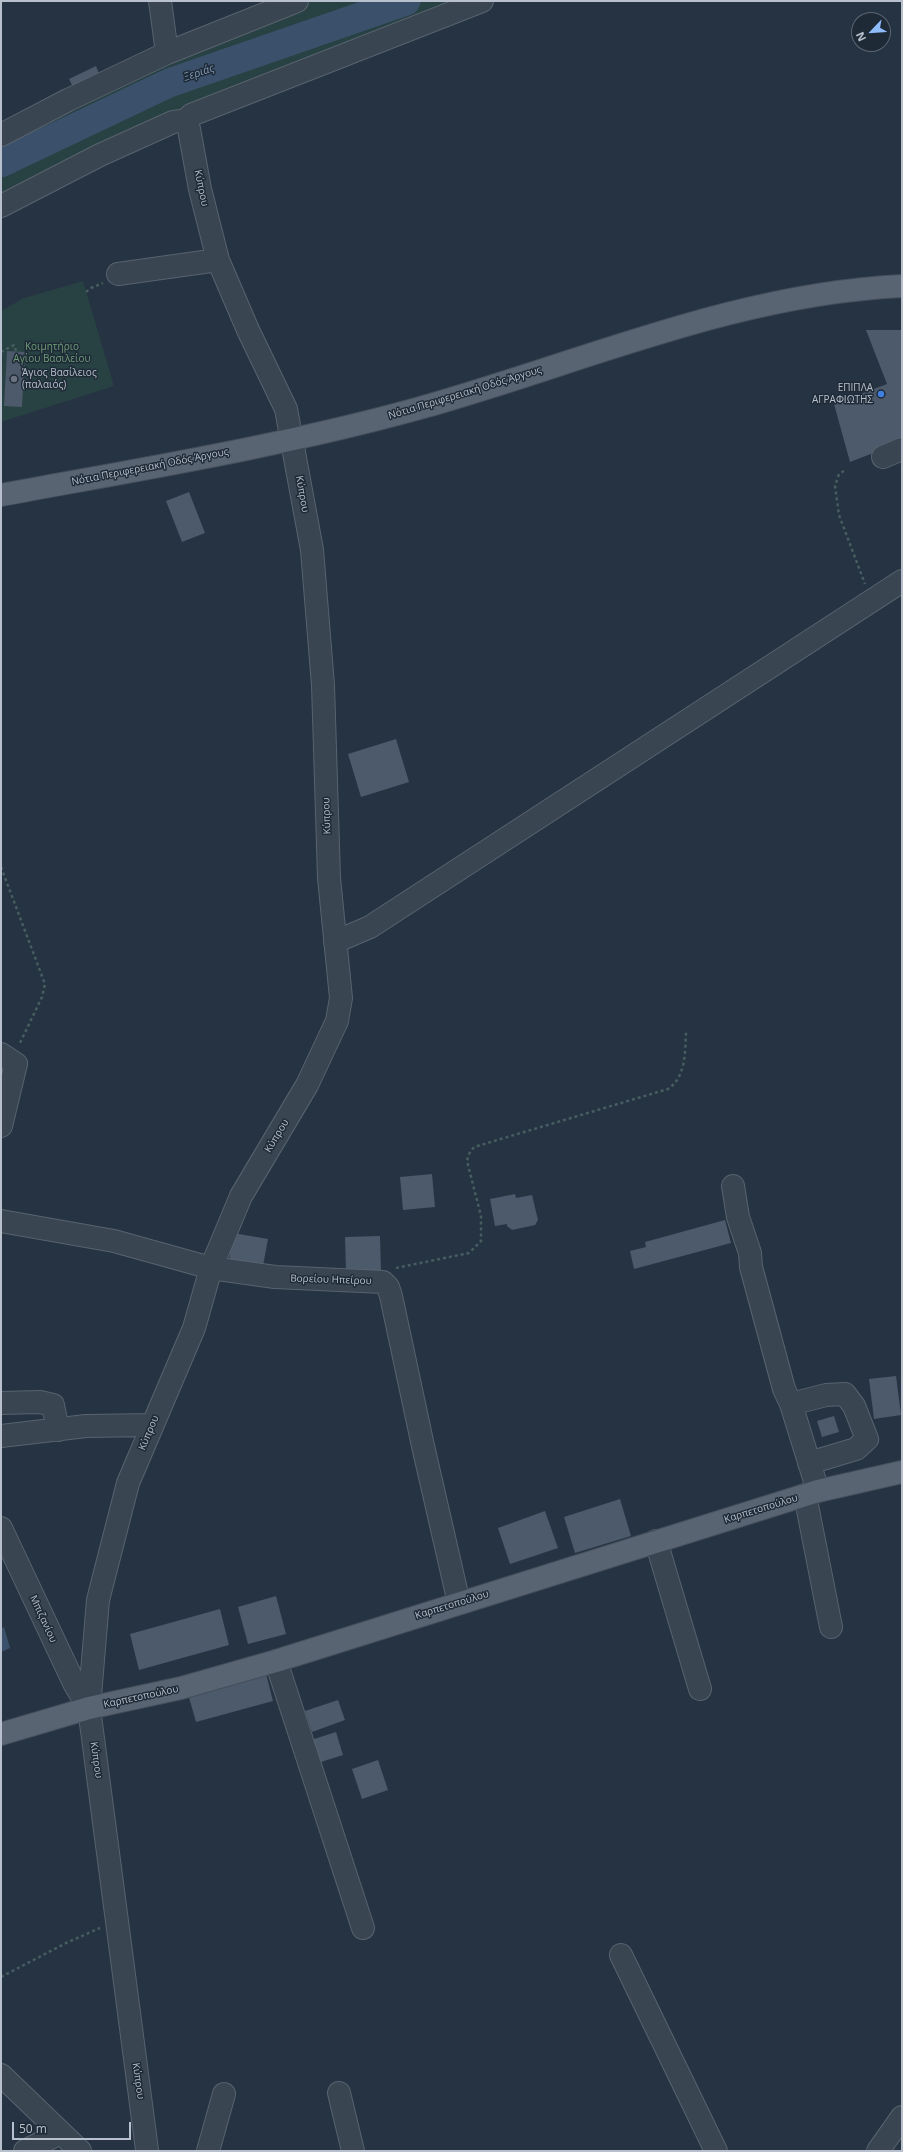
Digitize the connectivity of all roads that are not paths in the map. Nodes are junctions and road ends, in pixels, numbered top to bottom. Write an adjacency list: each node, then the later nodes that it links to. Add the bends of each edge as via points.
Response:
1 (160, 1): 4 (street)
2 (297, 1): 4 (street)
3 (482, 1): 5 (street, via 192,115)
4 (167, 53): 6 (street, via 65,94)
5 (186, 120): 7 (street, via 173,122 100,155); 8 (street, Κύπρου)
6 (1, 135)
7 (1, 206)
8 (218, 260): 9 (street); 11 (street, Κύπρου, via 286,410)
9 (118, 274)
10 (902, 286): 11 (main road, Νότια Περιφερειακή Οδός Άργους, via 814,295 709,318 420,408)
11 (292, 439): 12 (main road, Νότια Περιφερειακή Οδός Άργους); 14 (street, Κύπρου, via 313,558 323,685 329,878)
12 (1, 495)
13 (902, 581): 14 (street, via 370,927)
14 (335, 942): 19 (street, Κύπρου, via 341,998 337,1021 307,1085 241,1196)
15 (9, 1059): 16 (street)
16 (1, 1126)
17 (733, 1186): 21 (street, via 738,1217 750,1253 751,1267 784,1389)
18 (1, 1222): 19 (street, Βορείου Ηπείρου, via 114,1241)
19 (211, 1268): 22 (street, Κύπρου, via 194,1328); 30 (street, Βορείου Ηπείρου, via 275,1278 383,1282 388,1287)
20 (1, 1403): 23 (street, via 40,1402 53,1405)
21 (791, 1404): 25 (street); 25 (street, via 826,1395 845,1394 854,1406 867,1439 856,1449)
22 (152, 1425): 23 (street, via 86,1426); 34 (street, Κύπρου, via 128,1484 98,1600)
23 (58, 1430): 24 (street)
24 (1, 1436)
25 (809, 1463): 27 (street)
26 (902, 1472): 27 (main road, Καρπετοπούλου)
27 (812, 1493): 29 (main road, Καρπετοπούλου); 31 (street)
28 (1, 1528): 34 (street, Μπιζανίου, via 74,1683)
29 (656, 1541): 30 (main road, Καρπετοπούλου); 33 (street)
30 (459, 1603): 32 (main road, Καρπετοπούλου)
31 (831, 1627)
32 (276, 1660): 34 (main road, Καρπετοπούλου, via 181,1688); 36 (street)
33 (700, 1689)
34 (89, 1708): 35 (main road, Καρπετοπούλου); 45 (street, Κύπρου)
35 (1, 1734)
36 (364, 1928)
37 (621, 1955): 48 (street)
38 (3, 2080): 42 (street)
39 (339, 2093): 47 (street)
40 (224, 2094): 46 (street)
41 (902, 2117): 49 (street)
42 (60, 2133): 43 (street); 44 (street)
43 (26, 2151)
44 (80, 2151)
45 (147, 2151)
46 (208, 2151)
47 (352, 2151)
48 (716, 2151)
49 (878, 2151)

